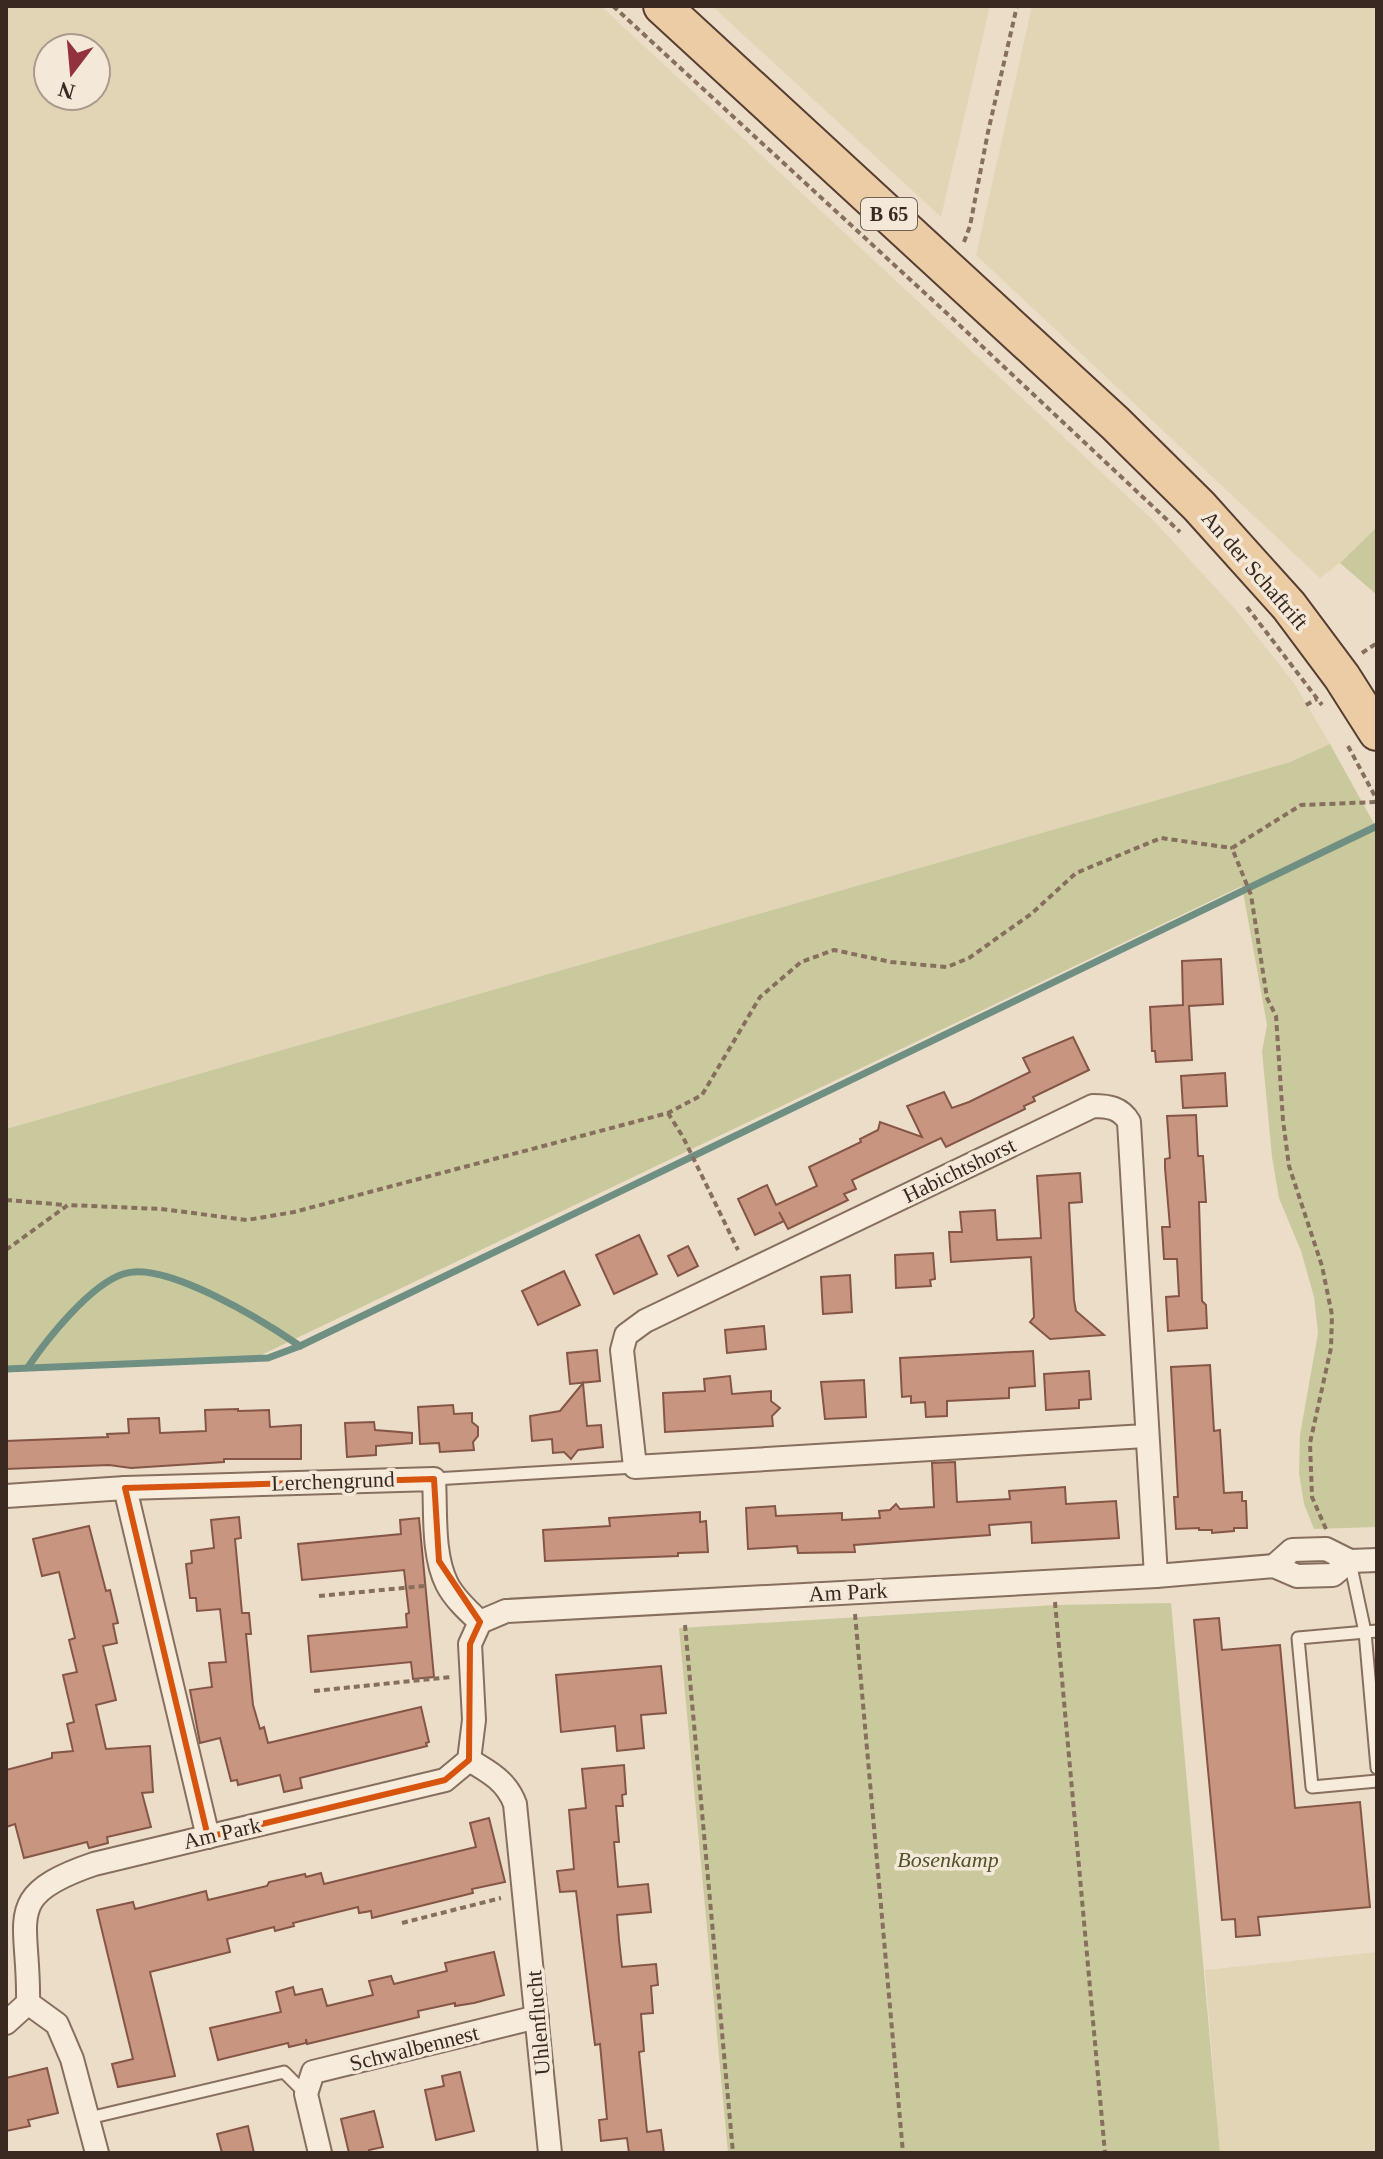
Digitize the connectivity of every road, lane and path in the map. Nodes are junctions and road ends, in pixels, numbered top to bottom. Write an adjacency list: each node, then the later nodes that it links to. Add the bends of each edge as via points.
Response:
1 (613, 6): 5 (path)
2 (662, 6): 4 (main road, B 65)
3 (1017, 6): 4 (path, via 970,226 962,248)
4 (946, 267): 8 (main road, An der Schaftrift / B 65, via 1115,423 1242,550 1342,677)
5 (1187, 539)
6 (1245, 605): 7 (path)
7 (1325, 711)
8 (1377, 732)
9 (1341, 735): 10 (path)
10 (1377, 801): 11 (path, via 1301,805)
11 (1232, 848): 12 (path, via 1161,838 1076,873 1031,914 969,958 947,967 834,950 801,962 760,997 702,1095); 22 (path, via 1251,895 1267,998 1276,1016 1289,1166 1332,1315 1331,1348 1310,1443 1312,1497)
12 (668, 1113): 14 (path, via 247,1220); 16 (path)
13 (6, 1200): 14 (path)
14 (68, 1205): 15 (path)
15 (6, 1250)
16 (748, 1271): 17 (street, Habichtshorst, via 1093,1106 1109,1106 1129,1122); 18 (street, Habichtshorst, via 626,1335 622,1350)
17 (1145, 1436): 18 (street); 25 (street, Habichtshorst)
18 (635, 1467): 19 (lane)
19 (434, 1479): 20 (street, Lerchengrund); 26 (street, via 439,1561)
20 (125, 1488): 21 (street, Lerchengrund); 38 (street)
21 (6, 1496)
22 (1328, 1532)
23 (1377, 1560): 24 (street, Am Park)
24 (1350, 1561): 25 (street, Am Park, via 1333,1575 1297,1576 1274,1566); 32 (lane)
25 (1156, 1576): 30 (street, Am Park, via 506,1611)
26 (447, 1584): 27 (path); 30 (street)
27 (319, 1596)
28 (1055, 1605): 52 (path)
29 (855, 1616): 51 (path)
30 (480, 1622): 33 (street, via 470,1644)
31 (685, 1628): 50 (path)
32 (1371, 1631): 36 (lane); 37 (lane, via 1298,1638 1312,1787)
33 (470, 1675): 34 (path); 35 (street, via 474,1720)
34 (314, 1691)
35 (469, 1760): 38 (street, Am Park, via 445,1780); 39 (street, Uhlenflucht, via 509,1788)
36 (1377, 1768)
37 (1377, 1781)
38 (208, 1837): 40 (street, Am Park, via 67,1873)
39 (526, 1892): 41 (path); 43 (street, Uhlenflucht)
40 (14, 1901): 42 (street, Am Park, via 29,1978)
41 (402, 1923)
42 (28, 2003): 44 (street); 46 (street, via 57,2024)
43 (537, 2017): 45 (street, Schwalbennest, via 313,2072); 49 (street, Uhlenflucht)
44 (6, 2023)
45 (306, 2094): 46 (lane, via 284,2072); 48 (street)
46 (89, 2118): 47 (street)
47 (97, 2153)
48 (320, 2153)
49 (550, 2153)
50 (733, 2153)
51 (903, 2153)
52 (1105, 2153)

